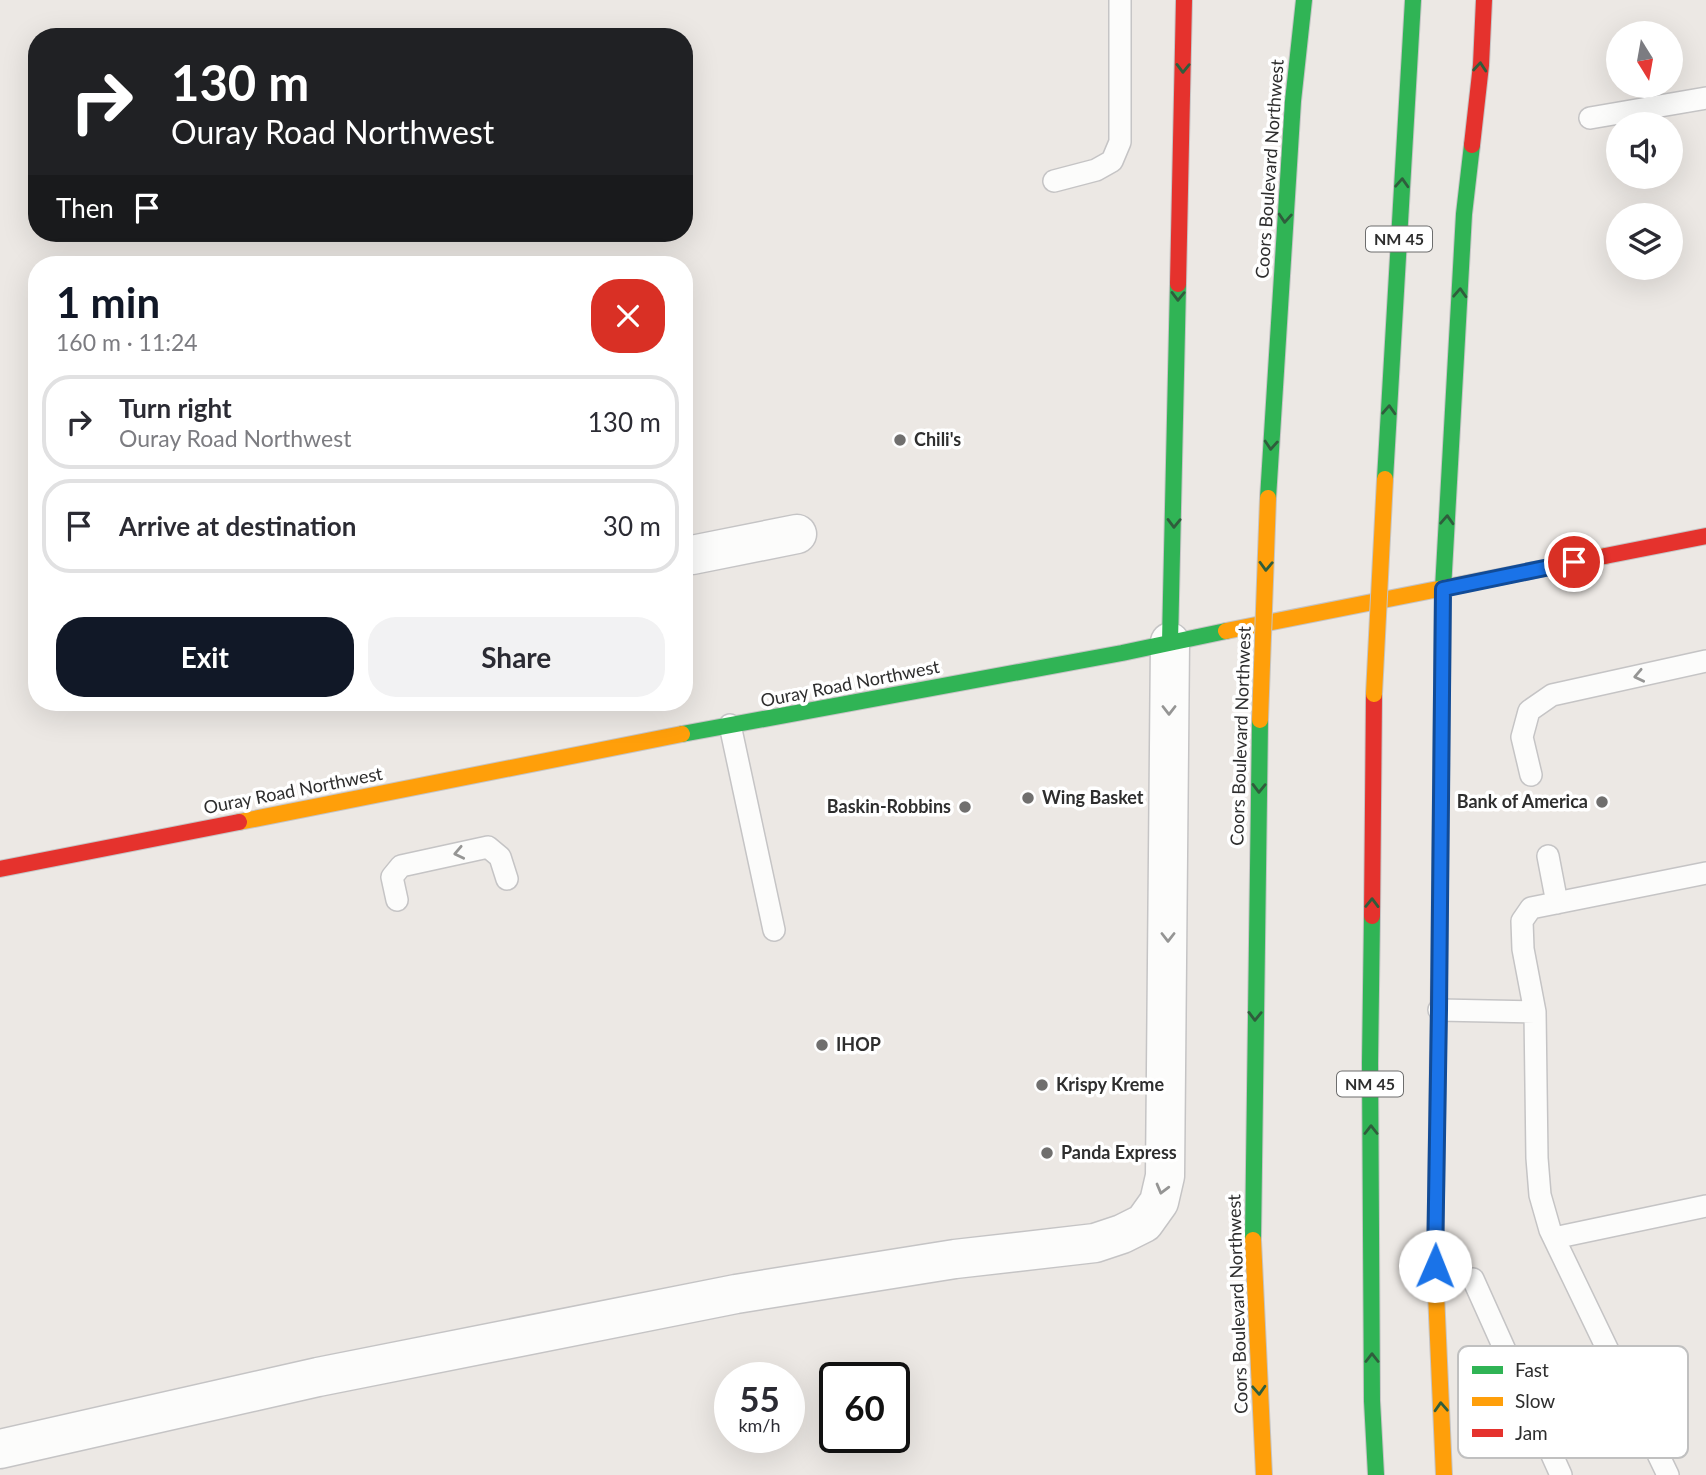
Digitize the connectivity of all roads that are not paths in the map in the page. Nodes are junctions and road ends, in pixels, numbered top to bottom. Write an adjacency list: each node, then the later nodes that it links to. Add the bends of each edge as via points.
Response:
1 (1120, 0): 10 (lane, via 1120,142 1112,161)
2 (1184, 0): 15 (main road, one-way to 15)
3 (1293, 0): 8 (main road)
4 (1304, 0): 8 (main road, Coors Boulevard Northwest)
5 (1413, 0): 37 (main road, NM 45, one-way to 5, bridge, via 1370,1090 1374,694)
6 (1485, 0): 14 (main road, one-way to 6, via 1464,214)
7 (1706, 98): 9 (lane)
8 (1293, 101): 36 (main road, Coors Boulevard Northwest, one-way to 36, bridge, via 1268,498 1260,720 1253,1254)
9 (1590, 118)
10 (1054, 181)
11 (797, 534): 13 (street)
12 (1706, 536): 14 (main road, Ouray Road Northwest)
13 (693, 555)
14 (1443, 589): 15 (main road, Ouray Road Northwest); 26 (main road)
15 (1170, 642): 17 (main road, Ouray Road Northwest); 33 (street, one-way to 33, via 1166,1175 1158,1202 1144,1223 1095,1242 736,1294 318,1377)
16 (1706, 662): 18 (lane, one-way to 18, via 1552,695 1529,711 1522,737)
17 (730, 725): 20 (main road, Ouray Road Northwest); 25 (lane)
18 (1531, 775)
19 (1548, 856): 24 (lane)
20 (0, 869)
21 (1706, 873): 24 (lane)
22 (507, 879): 23 (lane, one-way to 23, via 500,858 488,848 401,866 392,877)
23 (397, 900)
24 (1557, 903): 27 (lane, via 1531,908 1522,921)
25 (774, 930)
26 (1439, 1010): 27 (lane); 38 (main road, one-way to 26, via 1435,1266)
27 (1535, 1012): 29 (lane, via 1536,1158)
28 (1706, 1206): 29 (lane)
29 (1553, 1238): 32 (lane)
30 (1473, 1279): 31 (lane)
31 (1503, 1346)
32 (1605, 1346)
33 (0, 1449)
34 (1553, 1458): 39 (lane)
35 (1660, 1458): 40 (lane)
36 (1264, 1475)
37 (1376, 1475)
38 (1444, 1475)
39 (1561, 1475)
40 (1668, 1475)

